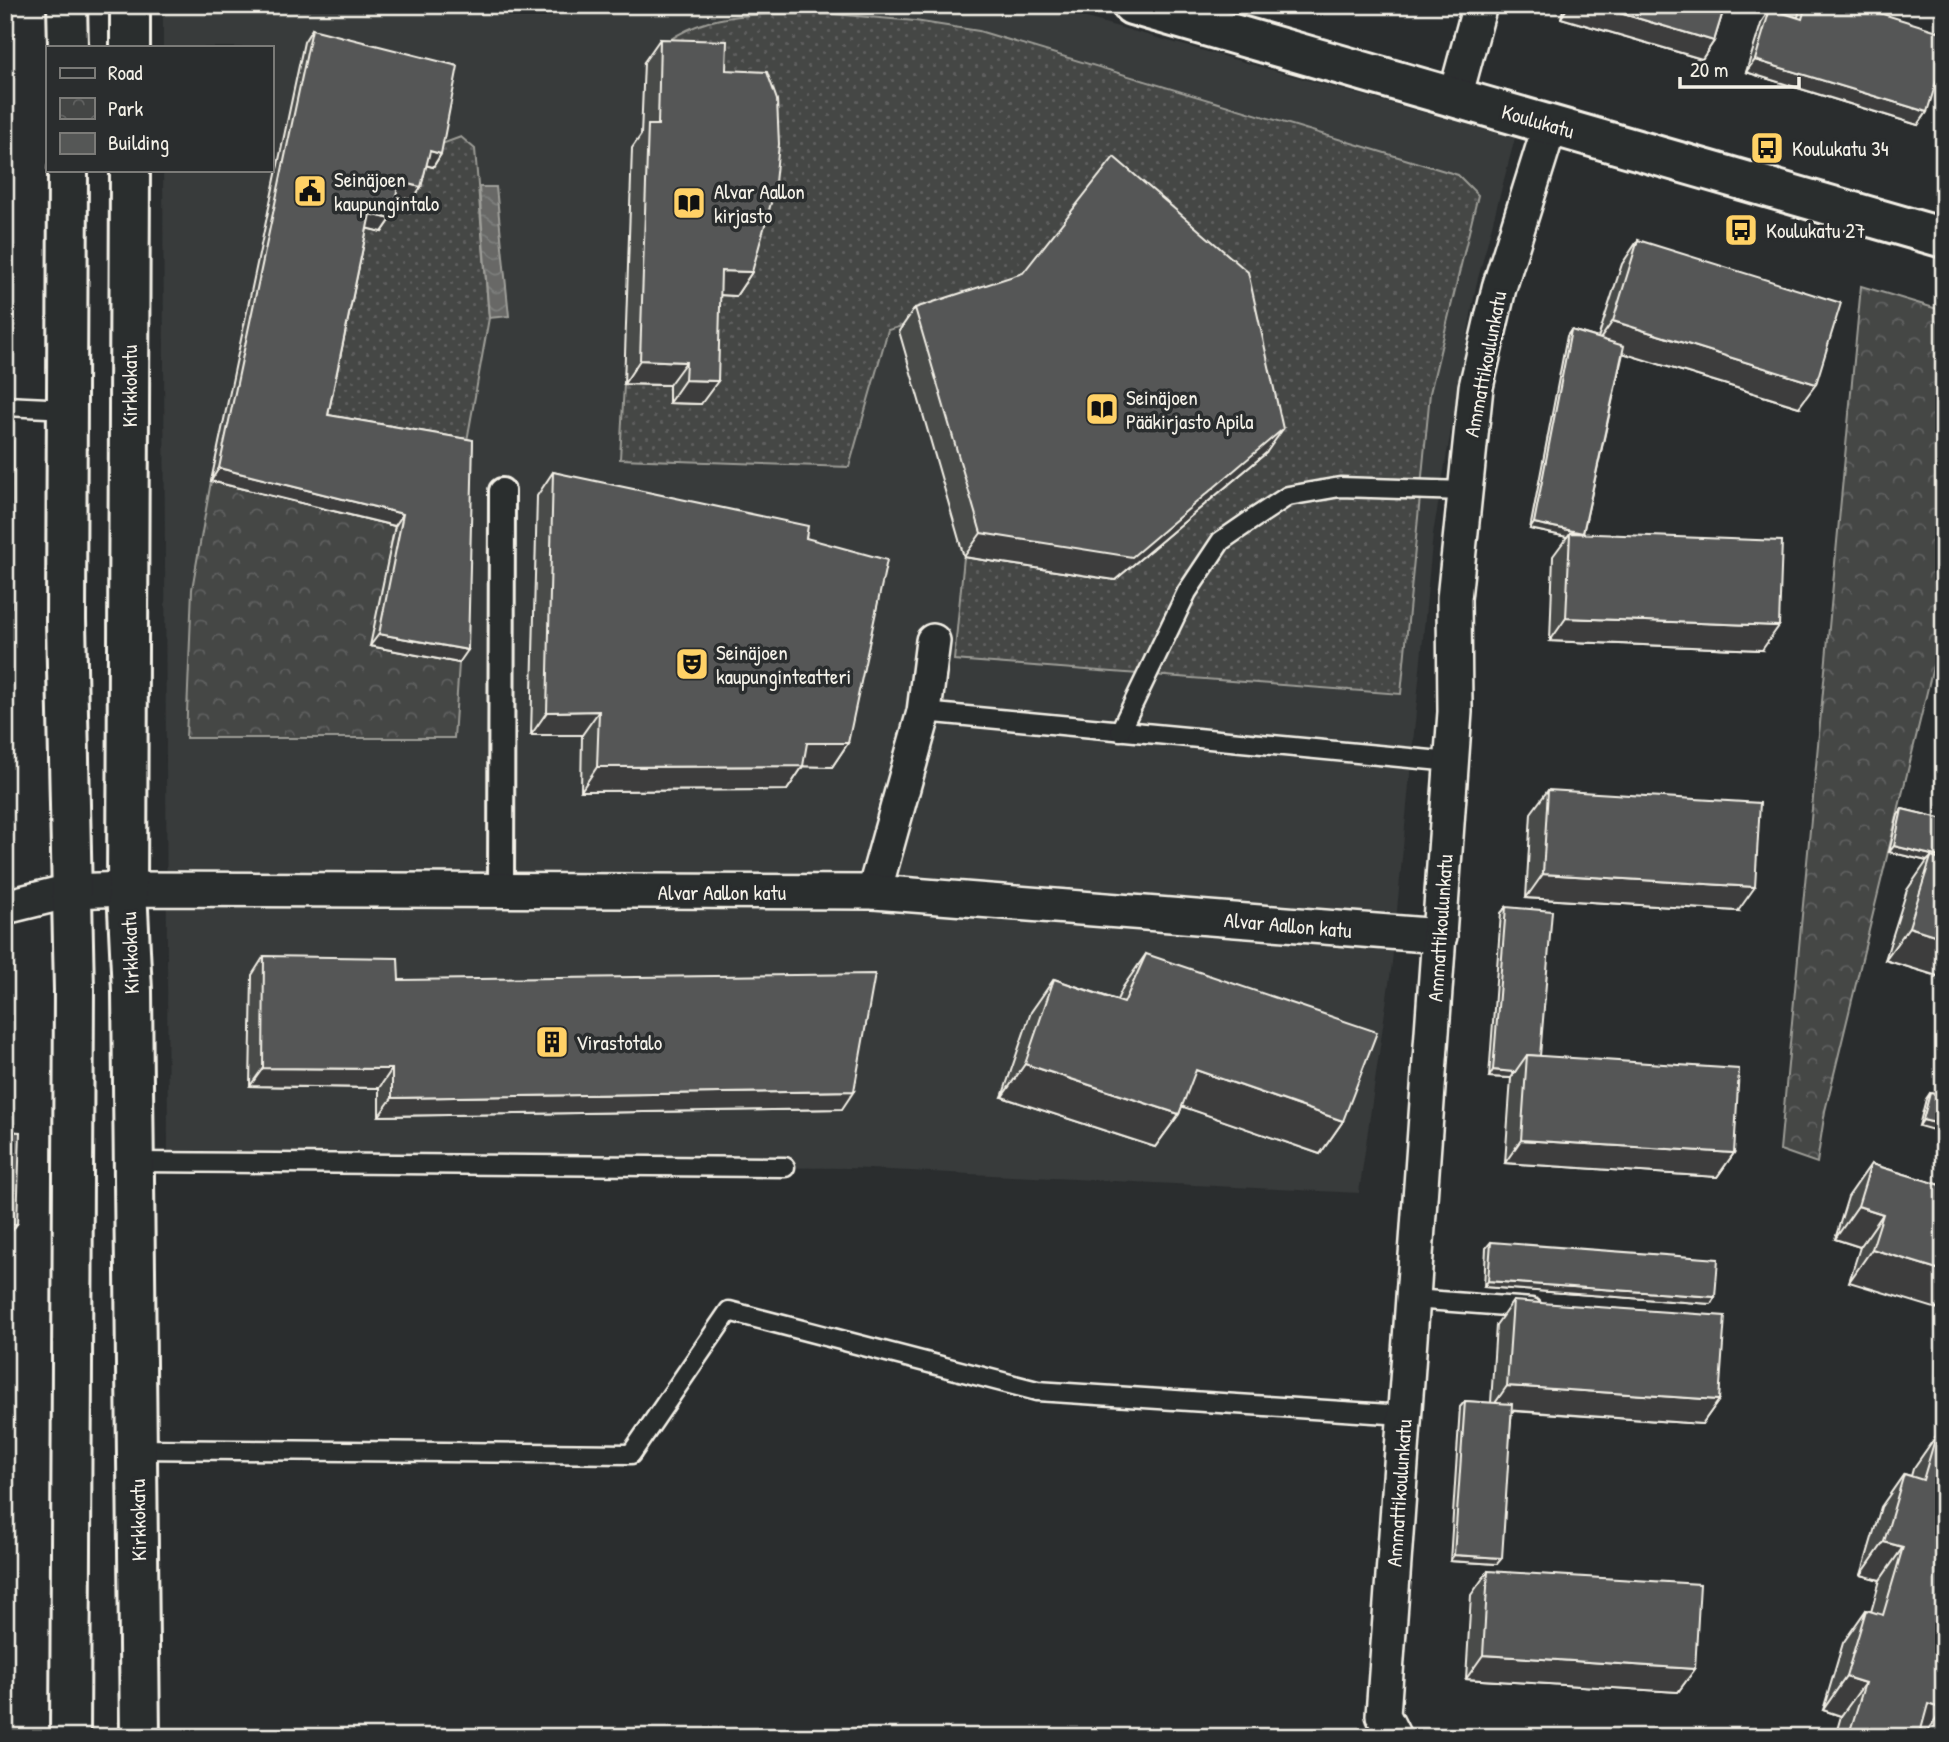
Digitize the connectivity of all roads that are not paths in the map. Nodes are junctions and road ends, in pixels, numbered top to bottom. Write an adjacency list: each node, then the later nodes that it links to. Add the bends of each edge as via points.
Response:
1 (67, 5): 5 (main road)
2 (130, 5): 6 (main road)
3 (1132, 5): 7 (main road, Koulukatu)
4 (1480, 5): 7 (street)
5 (68, 46)
6 (130, 46)
7 (1455, 96): 8 (main road, Koulukatu)
8 (1550, 125): 11 (main road, Koulukatu); 15 (street, Ammattikoulunkatu, via 1499,288 1476,387)
9 (68, 172): 13 (main road)
10 (130, 172): 20 (main road, Kirkkokatu)
11 (1944, 238)
12 (5, 406): 13 (lane)
13 (69, 409): 21 (main road)
14 (502, 491): 22 (street)
15 (1464, 492): 18 (lane, via 1340,487 1288,496 1221,541 1187,592); 19 (street, Ammattikoulunkatu, via 1454,599)
16 (933, 641): 17 (street)
17 (923, 712): 18 (lane); 23 (street)
18 (1119, 731): 19 (lane)
19 (1452, 762): 25 (street, Ammattikoulunkatu)
20 (127, 889): 21 (street, Alvar Aallon katu); 22 (street, Alvar Aallon katu); 26 (main road, Kirkkokatu)
21 (70, 891): 24 (street, Alvar Aallon katu); 32 (main road, via 74,990)
22 (501, 891): 23 (street, Alvar Aallon katu)
23 (874, 892): 25 (street, Alvar Aallon katu)
24 (5, 907)
25 (1440, 936): 28 (street, Ammattikoulunkatu)
26 (134, 1162): 27 (lane); 31 (main road, Kirkkokatu)
27 (785, 1167)
28 (1413, 1299): 29 (lane); 30 (street, Ammattikoulunkatu)
29 (1555, 1310)
30 (1404, 1415): 31 (lane, via 1037,1391 729,1311 631,1454); 34 (street, Ammattikoulunkatu, via 1383,1715)
31 (137, 1449): 33 (main road, Kirkkokatu)
32 (70, 1737)
33 (140, 1737)
34 (1394, 1737)

